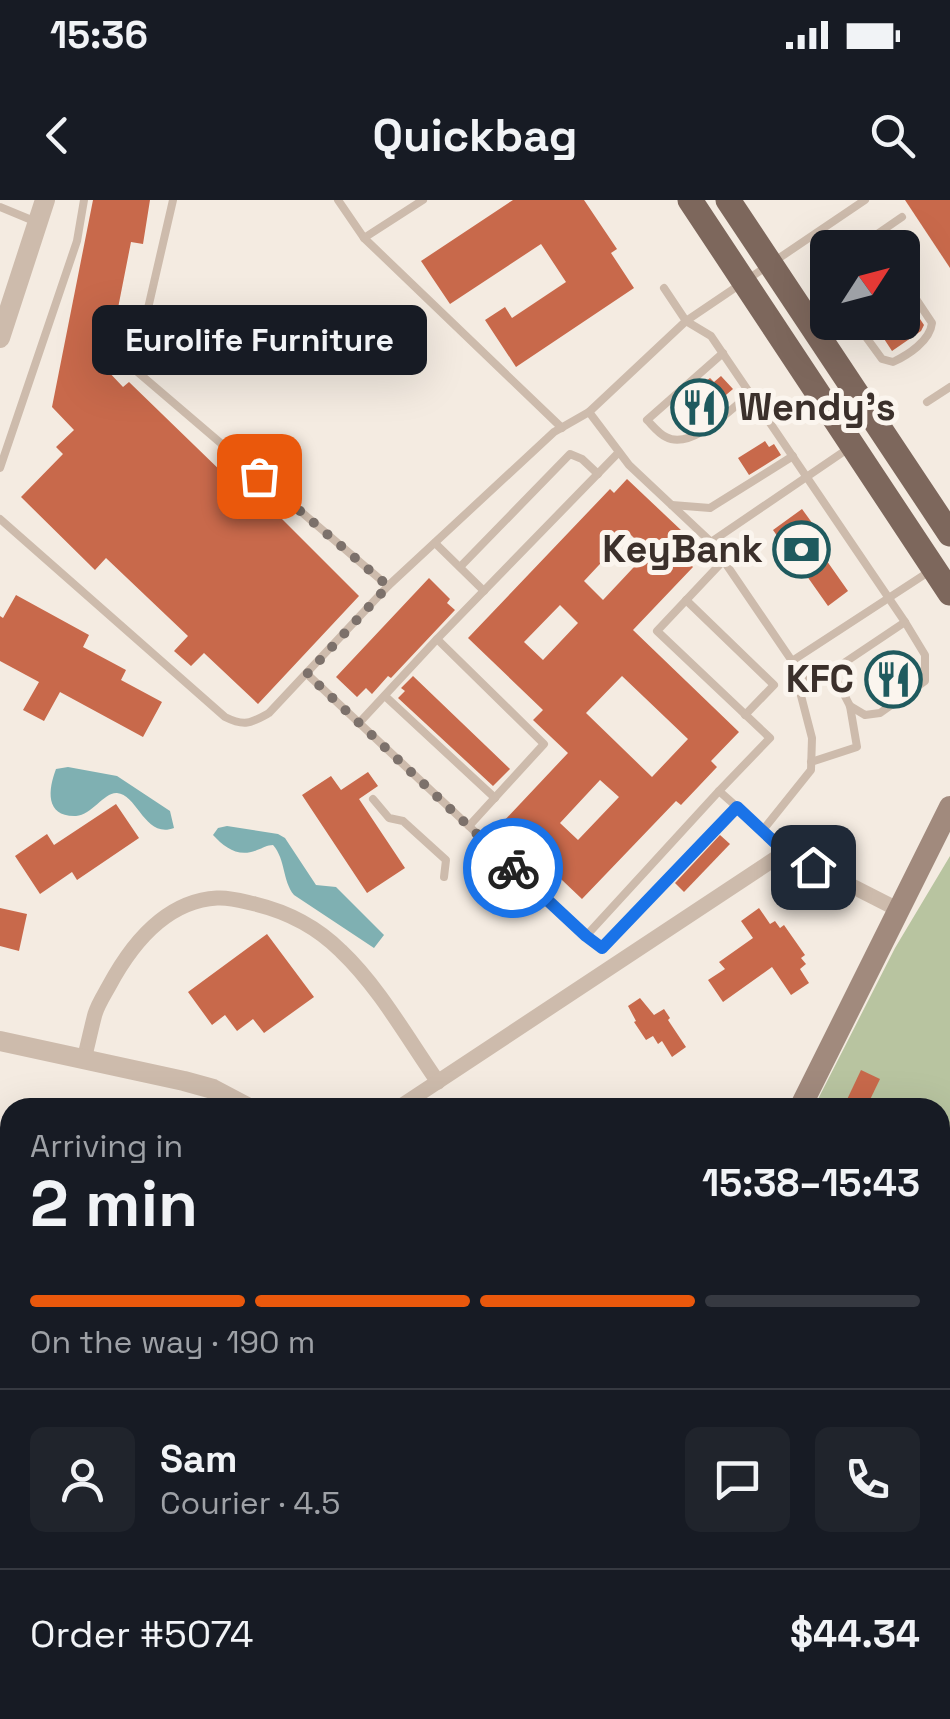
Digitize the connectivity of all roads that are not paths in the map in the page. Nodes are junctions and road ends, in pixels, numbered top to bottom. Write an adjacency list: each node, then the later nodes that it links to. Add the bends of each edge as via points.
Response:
1 (45, 200): 11 (street)
2 (84, 200): 30 (lane, via 77,241)
3 (173, 200): 41 (lane, via 134,369)
4 (338, 200): 13 (lane)
5 (423, 200): 13 (lane)
6 (690, 200): 15 (main road)
7 (728, 200): 14 (main road)
8 (865, 200): 14 (lane)
9 (0, 207): 11 (lane)
10 (902, 217): 12 (lane)
11 (38, 222): 19 (street)
12 (883, 230)
13 (364, 238): 26 (lane)
14 (771, 264): 15 (lane); 35 (main road)
15 (745, 282): 18 (lane); 27 (main road)
16 (664, 288): 18 (lane)
17 (920, 305): 20 (lane, via 932,330 902,358 882,359)
18 (686, 321): 21 (lane, via 712,336); 25 (lane)
19 (0, 338)
20 (868, 340)
21 (724, 353): 23 (lane); 23 (lane, via 647,420 680,442)
22 (950, 387): 24 (lane)
23 (750, 394): 29 (lane)
24 (927, 402)
25 (590, 412): 26 (lane); 28 (lane)
26 (562, 428): 37 (lane)
27 (852, 445): 32 (lane); 40 (main road)
28 (619, 452): 31 (lane); 33 (lane)
29 (793, 456): 32 (lane); 33 (lane, via 710,508)
30 (0, 468)
31 (598, 474): 39 (lane, via 570,454); 42 (lane)
32 (806, 476): 36 (lane); 44 (lane)
33 (672, 505): 36 (lane)
34 (0, 519): 50 (lane, via 238,724 269,714)
35 (950, 534)
36 (711, 542): 38 (lane)
37 (435, 543): 39 (lane); 41 (lane)
38 (724, 560): 45 (lane); 48 (lane)
39 (460, 567): 42 (lane)
40 (933, 568): 43 (main road); 44 (lane)
41 (388, 586): 50 (lane)
42 (484, 591): 47 (lane)
43 (950, 592)
44 (888, 598): 46 (lane); 48 (lane)
45 (686, 600): 54 (lane, via 774,686); 54 (lane, via 657,631)
46 (905, 622): 49 (lane); 53 (lane, via 926,656 924,682 880,713 865,715)
47 (437, 639): 52 (lane); 58 (lane, via 544,744)
48 (792, 661): 51 (lane)
49 (832, 672): 51 (lane); 53 (lane)
50 (307, 674): 55 (lane)
51 (798, 682): 56 (lane)
52 (385, 696): 55 (lane); 58 (lane)
53 (850, 706): 56 (lane, via 857,747)
54 (745, 715): 57 (lane, via 770,738)
55 (359, 723): 62 (lane)
56 (811, 762): 63 (lane)
57 (719, 791): 60 (lane); 67 (lane)
58 (494, 798): 62 (lane)
59 (373, 799): 65 (lane, via 446,860)
60 (737, 807): 63 (lane); 67 (lane, via 602,948)
61 (950, 807): 66 (main road)
62 (469, 826): 67 (lane)
63 (763, 830): 64 (lane)
64 (785, 852): 66 (street); 70 (street)
65 (444, 877)
66 (899, 910): 73 (main road)
67 (586, 936)
68 (0, 1041): 69 (street)
69 (84, 1059): 70 (street, via 96,1010 144,933 188,904 230,898 294,917 342,952); 71 (street)
70 (438, 1082): 72 (street)
71 (230, 1098)
72 (413, 1098)
73 (805, 1098)

